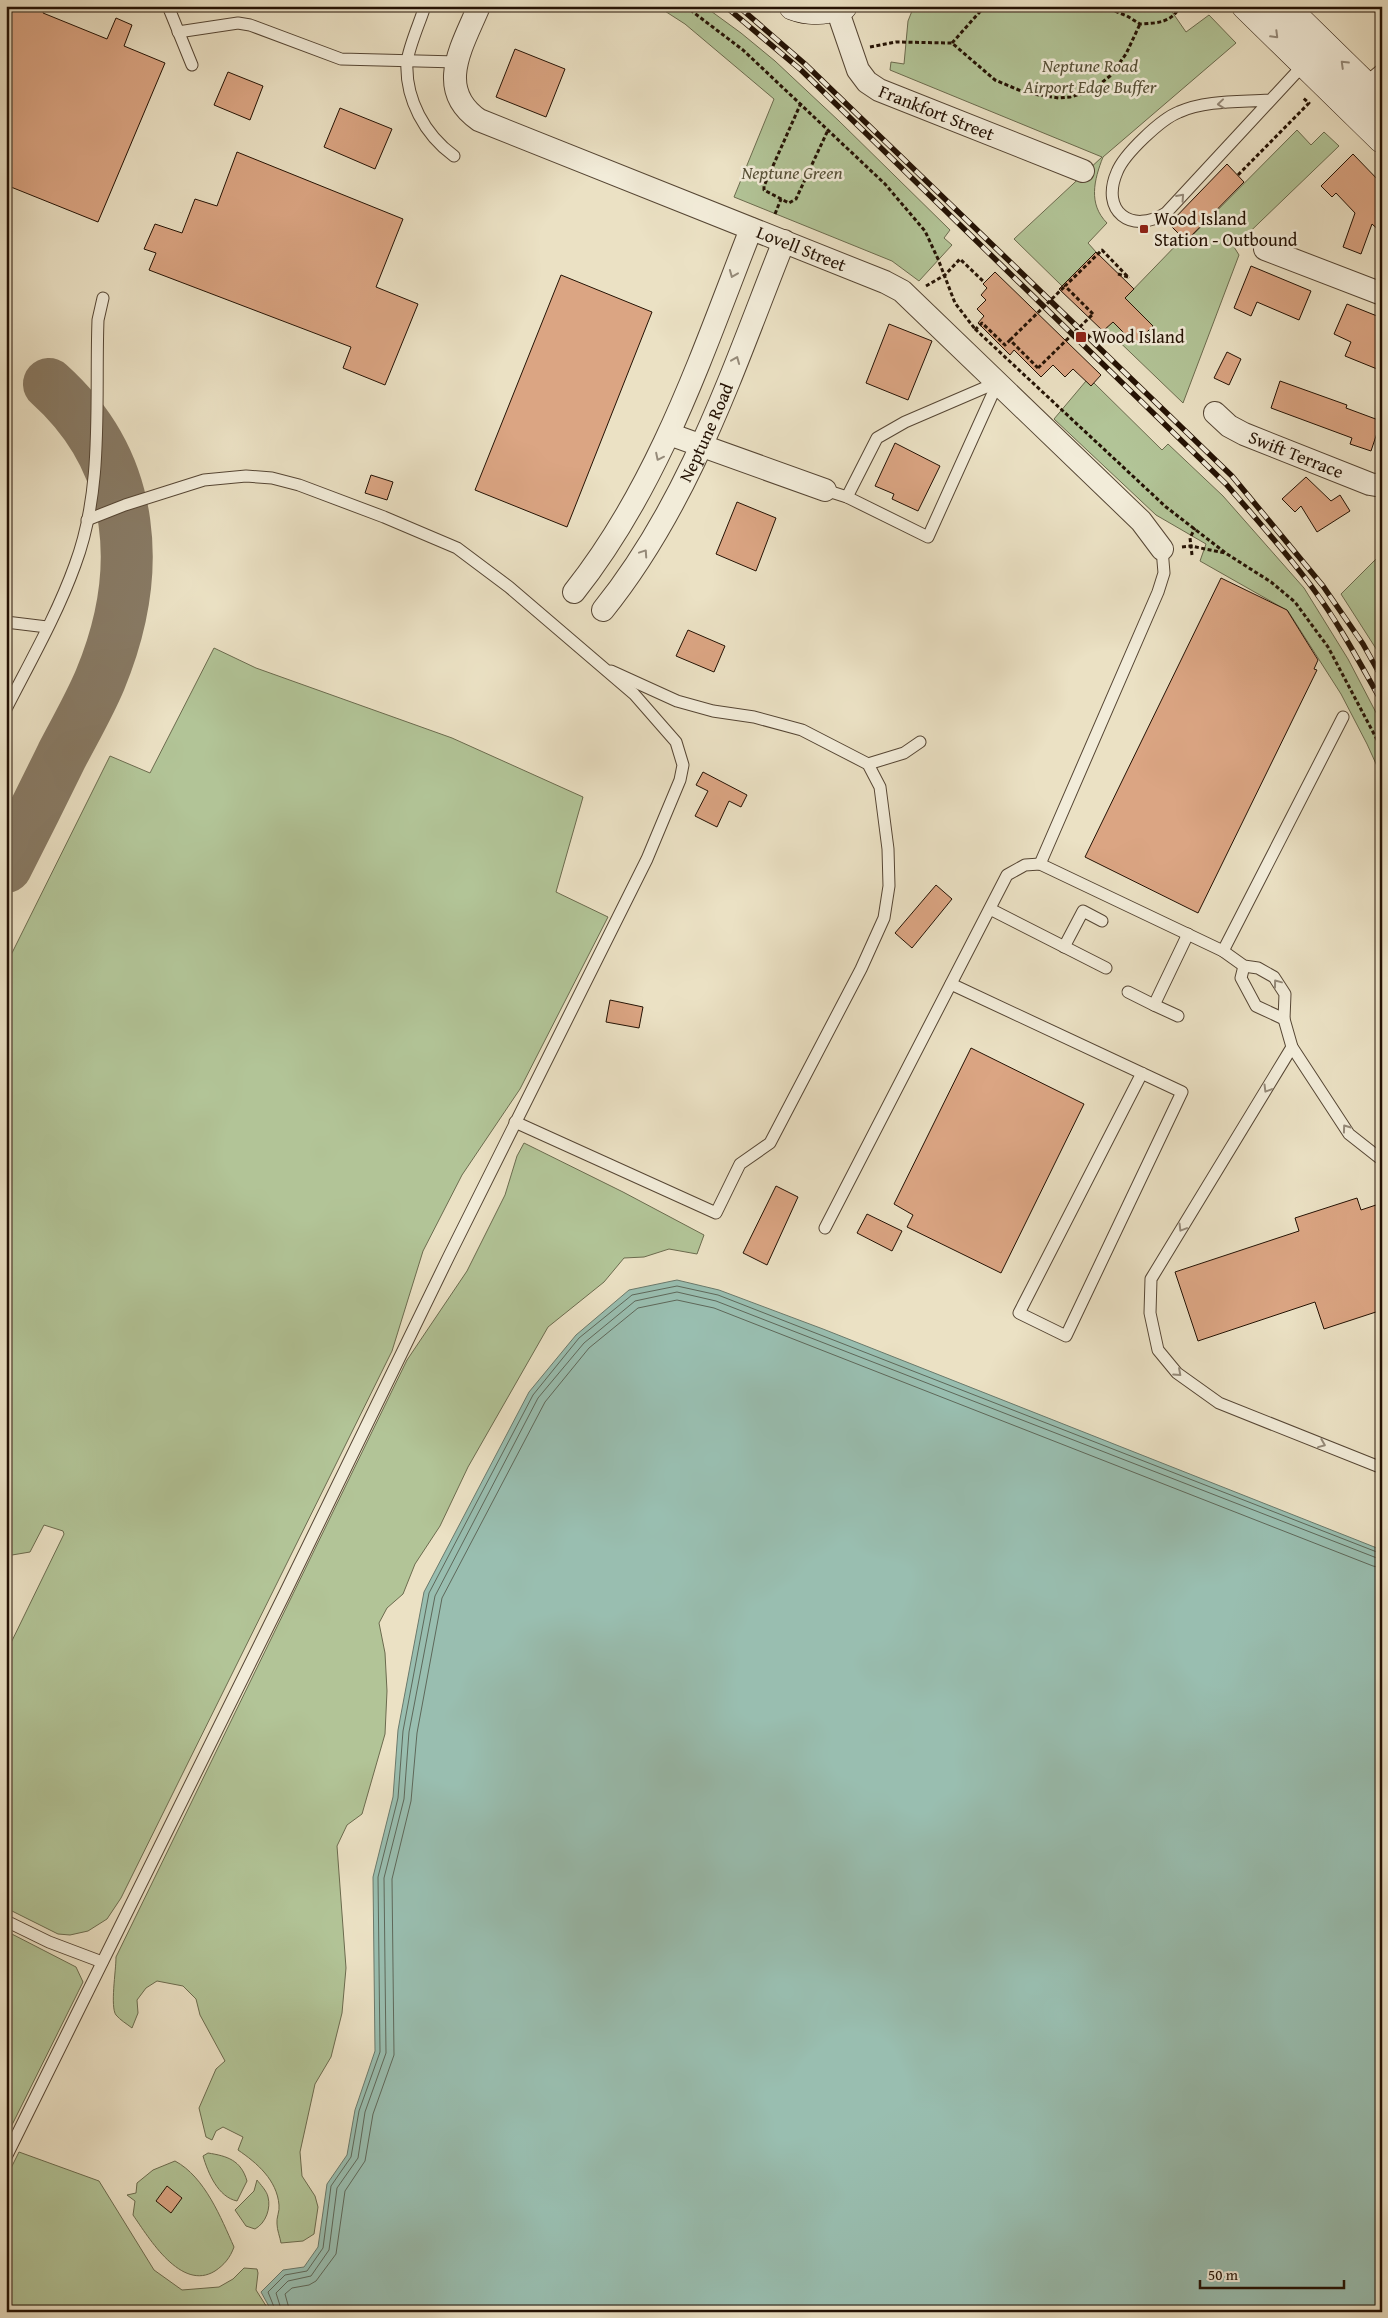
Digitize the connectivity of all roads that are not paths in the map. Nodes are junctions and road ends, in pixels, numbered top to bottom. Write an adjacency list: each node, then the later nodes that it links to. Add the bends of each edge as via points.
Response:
1 (168, 6): 8 (lane)
2 (425, 6): 10 (lane)
3 (479, 6): 11 (street, Lovell Street)
4 (793, 6): 7 (main road, via 808,11)
5 (1246, 6): 13 (main road, one-way to 13)
6 (1284, 6): 9 (main road)
7 (839, 7): 18 (street, Frankfort Street, via 858,70 867,82 879,90)
8 (178, 32): 10 (lane, via 244,24 341,59); 12 (lane)
9 (1323, 44): 13 (lane); 14 (main road, one-way to 9)
10 (407, 61): 11 (lane); 17 (lane, via 409,84 420,118 434,140)
11 (457, 62): 19 (street, Lovell Street, via 455,89 468,113 479,120)
12 (192, 65)
13 (1303, 65): 14 (main road); 15 (lane)
14 (1363, 91): 16 (main road)
15 (1270, 100): 15 (lane, one-way to 15, via 1200,106 1166,118 1125,158 1117,171 1112,189 1114,205 1124,217 1138,223 1154,220 1166,213)
16 (1382, 140)
17 (454, 156)
18 (1083, 171)
19 (751, 229): 20 (street, Lovell Street); 26 (street, Neptune Road, one-way to 26)
20 (784, 241): 24 (street, Lovell Street, via 902,291); 27 (street, Neptune Road, one-way to 20)
21 (1265, 249): 22 (street)
22 (1382, 294)
23 (103, 298): 31 (lane, via 98,320 94,475)
24 (998, 382): 30 (lane, via 905,422 877,438); 30 (lane, via 928,536); 32 (street, Lovell Street, via 1142,521)
25 (1215, 414): 28 (street, Swift Terrace, via 1244,434)
26 (670, 434): 27 (street); 27 (street, Neptune Road, one-way to 27, via 616,534 580,584 610,602 667,515)
27 (702, 446): 29 (street)
28 (1382, 486)
29 (825, 490): 30 (lane)
30 (847, 497)
31 (87, 520): 34 (lane, via 75,565); 35 (lane, via 204,480 246,476 299,485 456,548 509,587)
32 (1162, 549): 40 (lane, via 1164,573 1158,592)
33 (6, 622): 34 (lane)
34 (47, 627): 36 (lane)
35 (598, 665): 39 (lane, via 678,701 802,730); 55 (lane, via 634,694 676,742 683,765 680,780 647,860)
36 (6, 709)
37 (1343, 717): 45 (lane)
38 (920, 742): 39 (lane, via 904,753)
39 (868, 764): 55 (lane, via 880,787 888,849 884,918 861,969 770,1143 740,1164 716,1213)
40 (1040, 864): 41 (lane, via 1025,865 1007,875); 43 (lane)
41 (990, 909): 44 (lane); 48 (lane)
42 (1102, 921): 44 (lane, via 1083,911)
43 (1188, 934): 45 (lane); 50 (lane)
44 (1064, 947): 47 (lane)
45 (1223, 951): 46 (lane)
46 (1244, 966): 52 (lane, via 1241,978 1256,1006); 52 (lane, one-way to 46, via 1285,994 1274,977 1258,968)
47 (1106, 968)
48 (951, 984): 54 (lane); 57 (lane)
49 (1128, 992): 50 (lane)
50 (1154, 1004): 51 (lane)
51 (1178, 1016)
52 (1284, 1019): 53 (lane)
53 (1292, 1047): 56 (lane, one-way to 53, via 1349,1134); 58 (lane, one-way to 58, via 1151,1279 1150,1313 1154,1332 1158,1350 1177,1373 1219,1403)
54 (1142, 1073): 54 (lane, via 1182,1092 1066,1336 1019,1312)
55 (515, 1122): 60 (lane)
56 (1382, 1160)
57 (825, 1228)
58 (1382, 1468)
59 (6, 1921): 60 (lane)
60 (102, 1962): 61 (lane)
61 (6, 2157)

